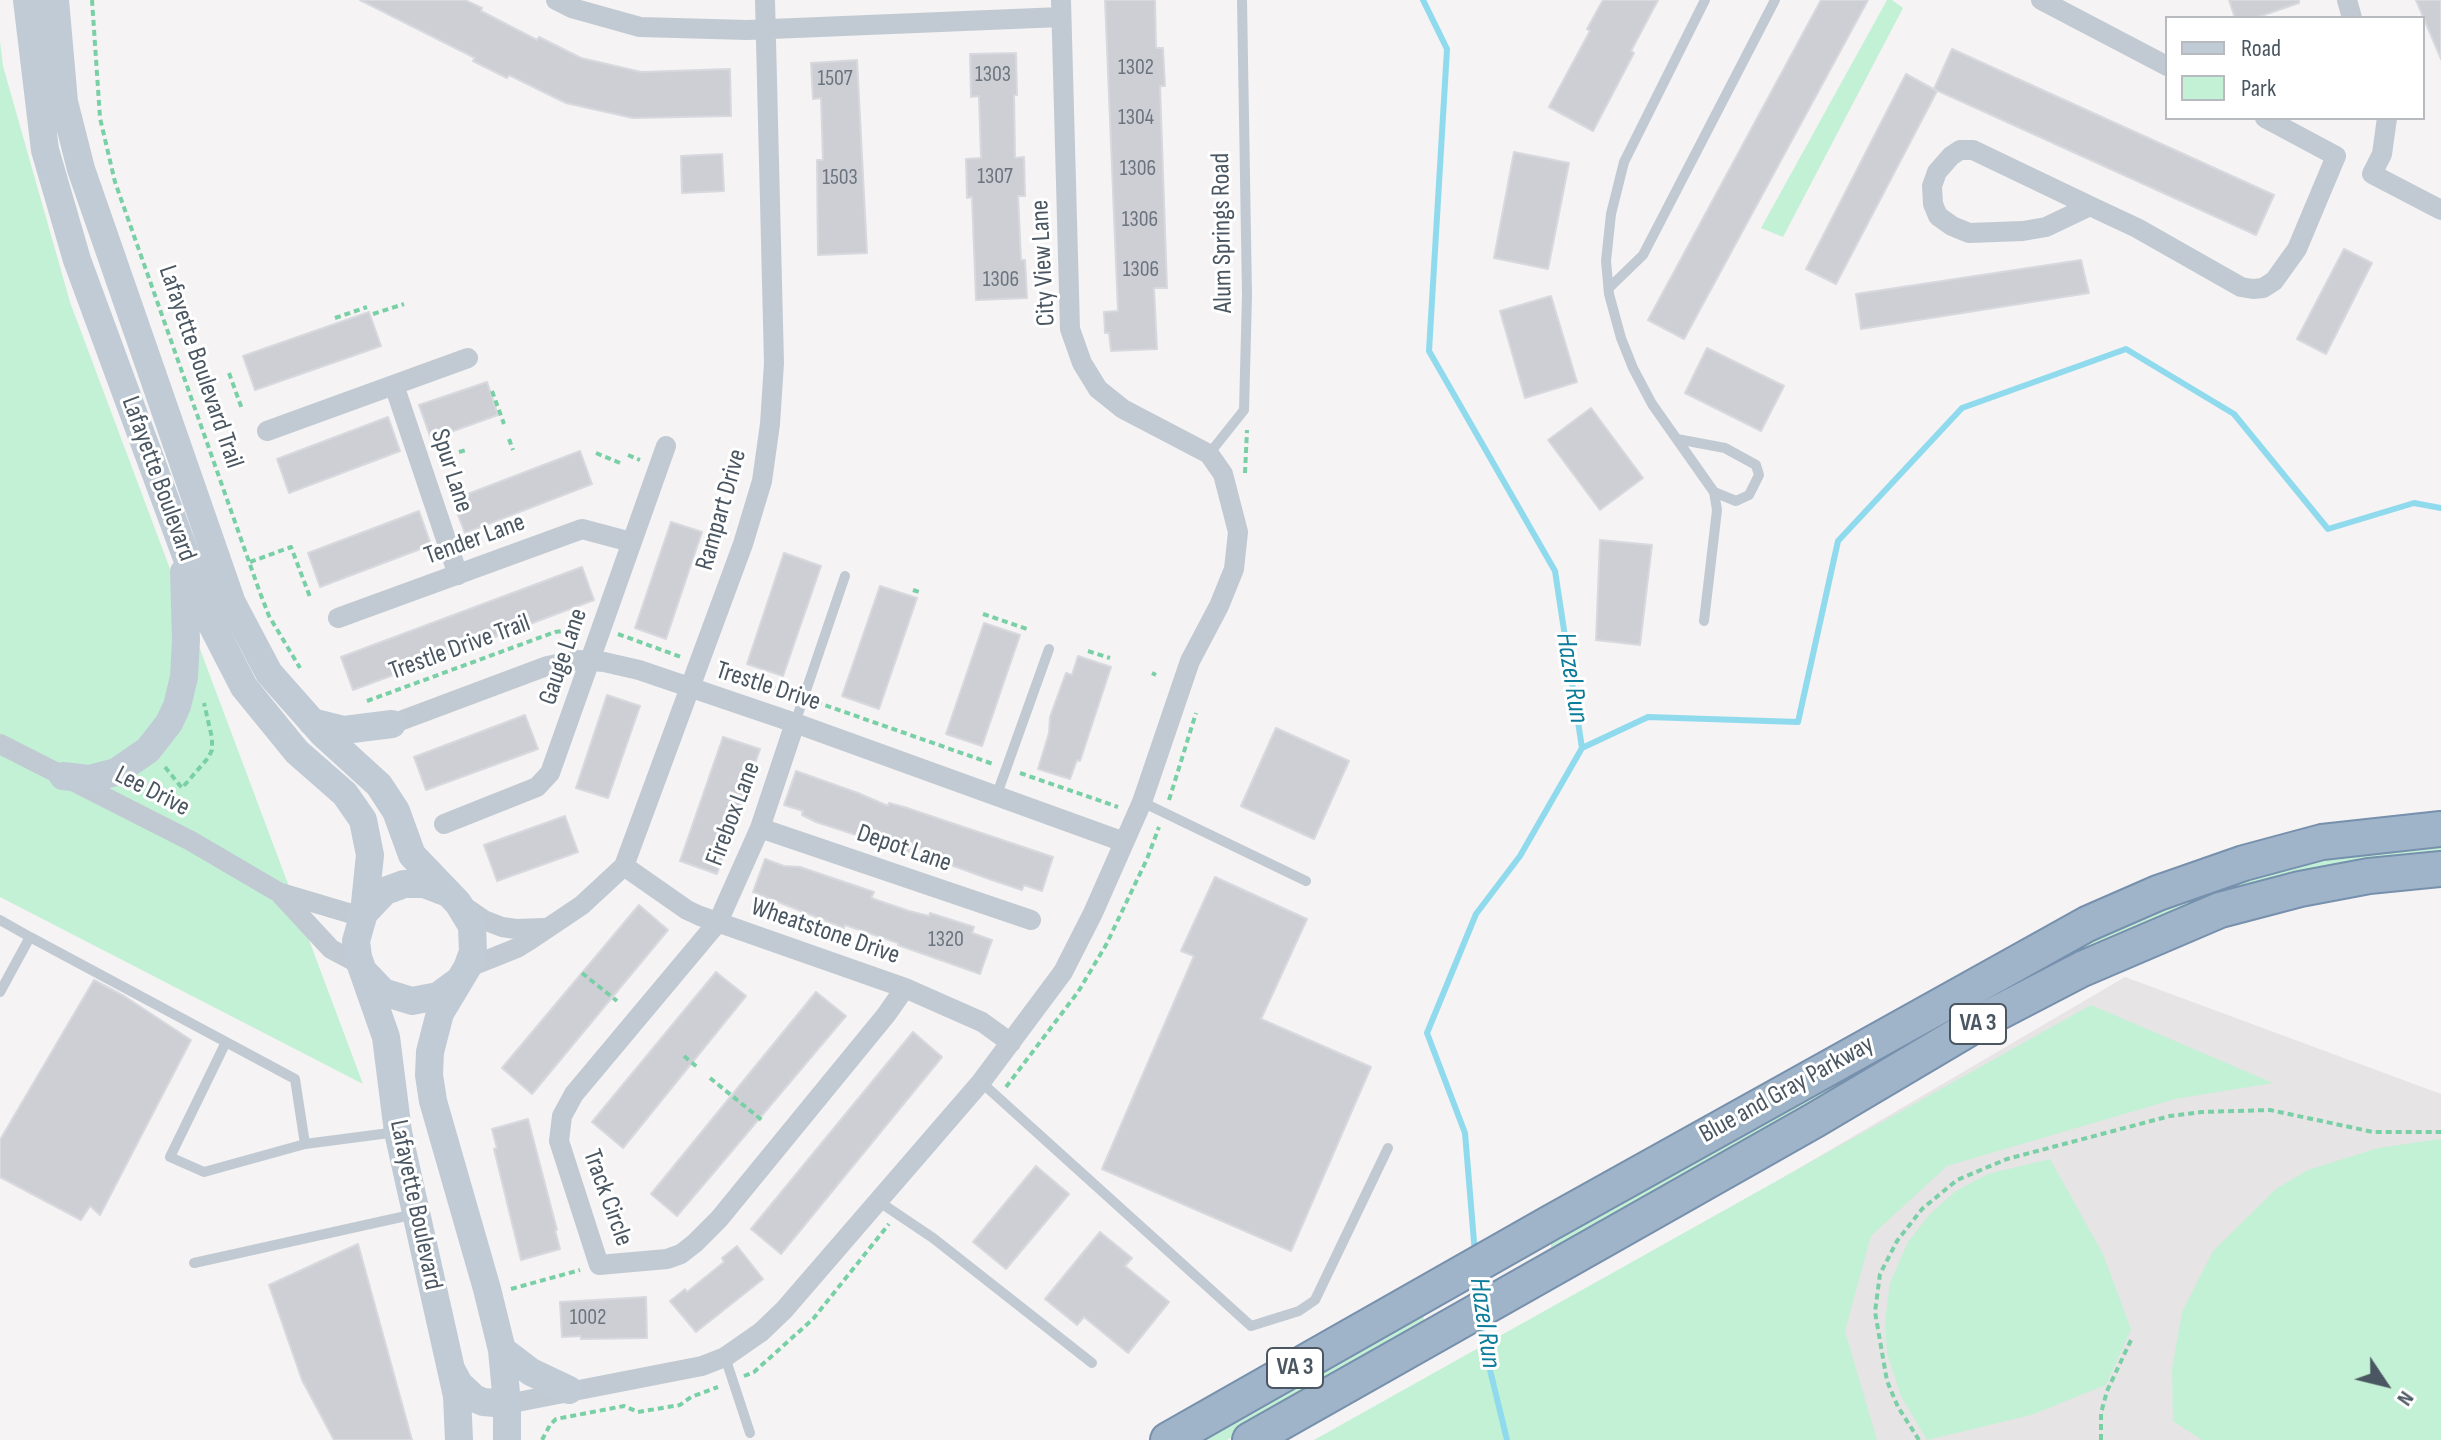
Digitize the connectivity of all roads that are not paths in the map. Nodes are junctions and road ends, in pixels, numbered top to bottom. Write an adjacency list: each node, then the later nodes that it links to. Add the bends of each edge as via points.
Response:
1 (27, 0): 25 (main road, Lafayette Boulevard, via 45,150 60,207)
2 (55, 0): 33 (main road, Lafayette Boulevard, via 64,102 81,169 232,603 269,673)
3 (556, 0): 10 (street, via 640,27)
4 (765, 0): 10 (street, Rampart Drive)
5 (1242, 0): 22 (lane, Alum Springs Road, via 1244,410)
6 (1705, 0): 16 (lane, via 1624,162 1608,234)
7 (1775, 0): 16 (lane, via 1643,255)
8 (2041, 0): 11 (street)
9 (1061, 8): 10 (street); 22 (street, City View Lane, via 1070,329 1098,389 1123,409)
10 (767, 29): 32 (street, Rampart Drive, via 774,363 770,424 762,481 743,544)
11 (2165, 65)
12 (2269, 120): 14 (street, via 2336,156 2297,249 2263,288 2241,287)
13 (2387, 120): 15 (street, via 2382,154 2372,174)
14 (2090, 206): 14 (street, via 1973,150 1951,156 1932,186 1938,216 1969,233 2046,227)
15 (2441, 210)
16 (1609, 288): 20 (lane, via 1633,368)
17 (468, 358): 18 (street)
18 (394, 385): 19 (street); 26 (street, Spur Lane)
19 (267, 431)
20 (1677, 439): 23 (lane); 23 (lane, via 1725,448 1756,465 1759,475 1749,495 1736,501)
21 (666, 446): 24 (street, Gauge Lane)
22 (1209, 454): 40 (street, via 1223,474 1233,509 1238,532 1234,569 1190,661)
23 (1714, 492): 29 (lane, via 1717,510)
24 (631, 542): 26 (street, Tender Lane, via 582,529); 31 (street, Gauge Lane)
25 (183, 547): 37 (main road, via 186,640 174,714 148,750 126,767 89,779); 50 (main road, Lafayette Boulevard, via 210,621 244,687 363,820 370,855)
26 (458, 575): 28 (street, Tender Lane)
27 (845, 576): 34 (lane)
28 (338, 618)
29 (1704, 621)
30 (1049, 649): 39 (lane)
31 (590, 661): 32 (street, Trestle Drive, via 639,670); 35 (street, Trestle Drive, via 547,666); 41 (street, Gauge Lane, via 546,779)
32 (690, 688): 34 (street, Trestle Drive); 45 (street, Rampart Drive)
33 (312, 722): 35 (main road, via 344,730); 38 (main road, Lafayette Boulevard)
34 (795, 723): 39 (street, Trestle Drive); 42 (street, Firebox Lane)
35 (392, 724): 38 (main road, via 380,736 373,756)
36 (0, 744): 37 (street, Lee Drive)
37 (63, 776): 48 (street, Lee Drive)
38 (379, 785): 49 (main road, Lafayette Boulevard, via 396,811 412,855)
39 (997, 794): 44 (street, Trestle Drive)
40 (1134, 806): 44 (street); 47 (lane)
41 (444, 824)
42 (760, 828): 52 (street, Depot Lane); 53 (street, Firebox Lane)
43 (2441, 829): 78 (highway, Blue and Gray Parkway / VA 3, via 2322,842 2158,893 2087,924)
44 (1124, 842): 61 (street, via 1063,972)
45 (624, 866): 53 (street, Wheatstone Drive, via 687,910); 54 (street, Rampart Drive, via 582,905)
46 (2441, 869): 79 (highway, Blue and Gray Parkway / VA 3, via 2369,876 2220,910 2082,969 1982,1021)
47 (1306, 881)
48 (278, 892): 50 (street); 56 (street, via 331,949)
49 (452, 897): 50 (main road, via 424,884 404,884 377,897); 54 (street, via 502,927); 57 (main road, Lafayette Boulevard, via 472,926 473,952)
50 (363, 915): 56 (main road, Lafayette Boulevard, via 356,941)
51 (0, 920): 55 (lane)
52 (1031, 920)
53 (718, 922): 58 (street, Wheatstone Drive); 58 (street, Track Circle, via 574,1094 562,1116 559,1141 599,1265 667,1259 688,1250 719,1219)
54 (544, 928): 57 (street, Rampart Drive)
55 (30, 937): 59 (lane); 60 (lane)
56 (362, 968): 57 (main road, via 383,992 412,1001 438,996); 63 (main road, Lafayette Boulevard, via 386,1037)
57 (462, 975): 69 (main road, Lafayette Boulevard, via 434,1032 429,1075)
58 (905, 988): 61 (street, Wheatstone Drive, via 982,1022)
59 (0, 992)
60 (226, 1042): 64 (lane, via 295,1079); 64 (lane, via 170,1157 204,1172)
61 (1011, 1043): 62 (street)
62 (981, 1082): 65 (lane, via 1251,1326 1299,1311 1315,1300); 66 (street)
63 (398, 1132): 64 (lane); 67 (main road, Lafayette Boulevard)
64 (305, 1144)
65 (1388, 1148)
66 (878, 1201): 70 (street, via 784,1310); 71 (lane)
67 (418, 1214): 68 (lane); 72 (main road, Lafayette Boulevard)
68 (194, 1263)
69 (502, 1350): 73 (main road, via 531,1372); 74 (main road, Lafayette Boulevard)
70 (725, 1357): 73 (street, via 702,1366); 75 (lane)
71 (1092, 1363)
72 (451, 1370): 74 (main road, via 474,1398); 76 (main road, Lafayette Boulevard)
73 (569, 1390): 74 (street)
74 (507, 1404): 77 (main road, Lafayette Boulevard)
75 (750, 1433)
76 (459, 1440)
77 (507, 1440)
78 (1168, 1440)
79 (1250, 1440)

